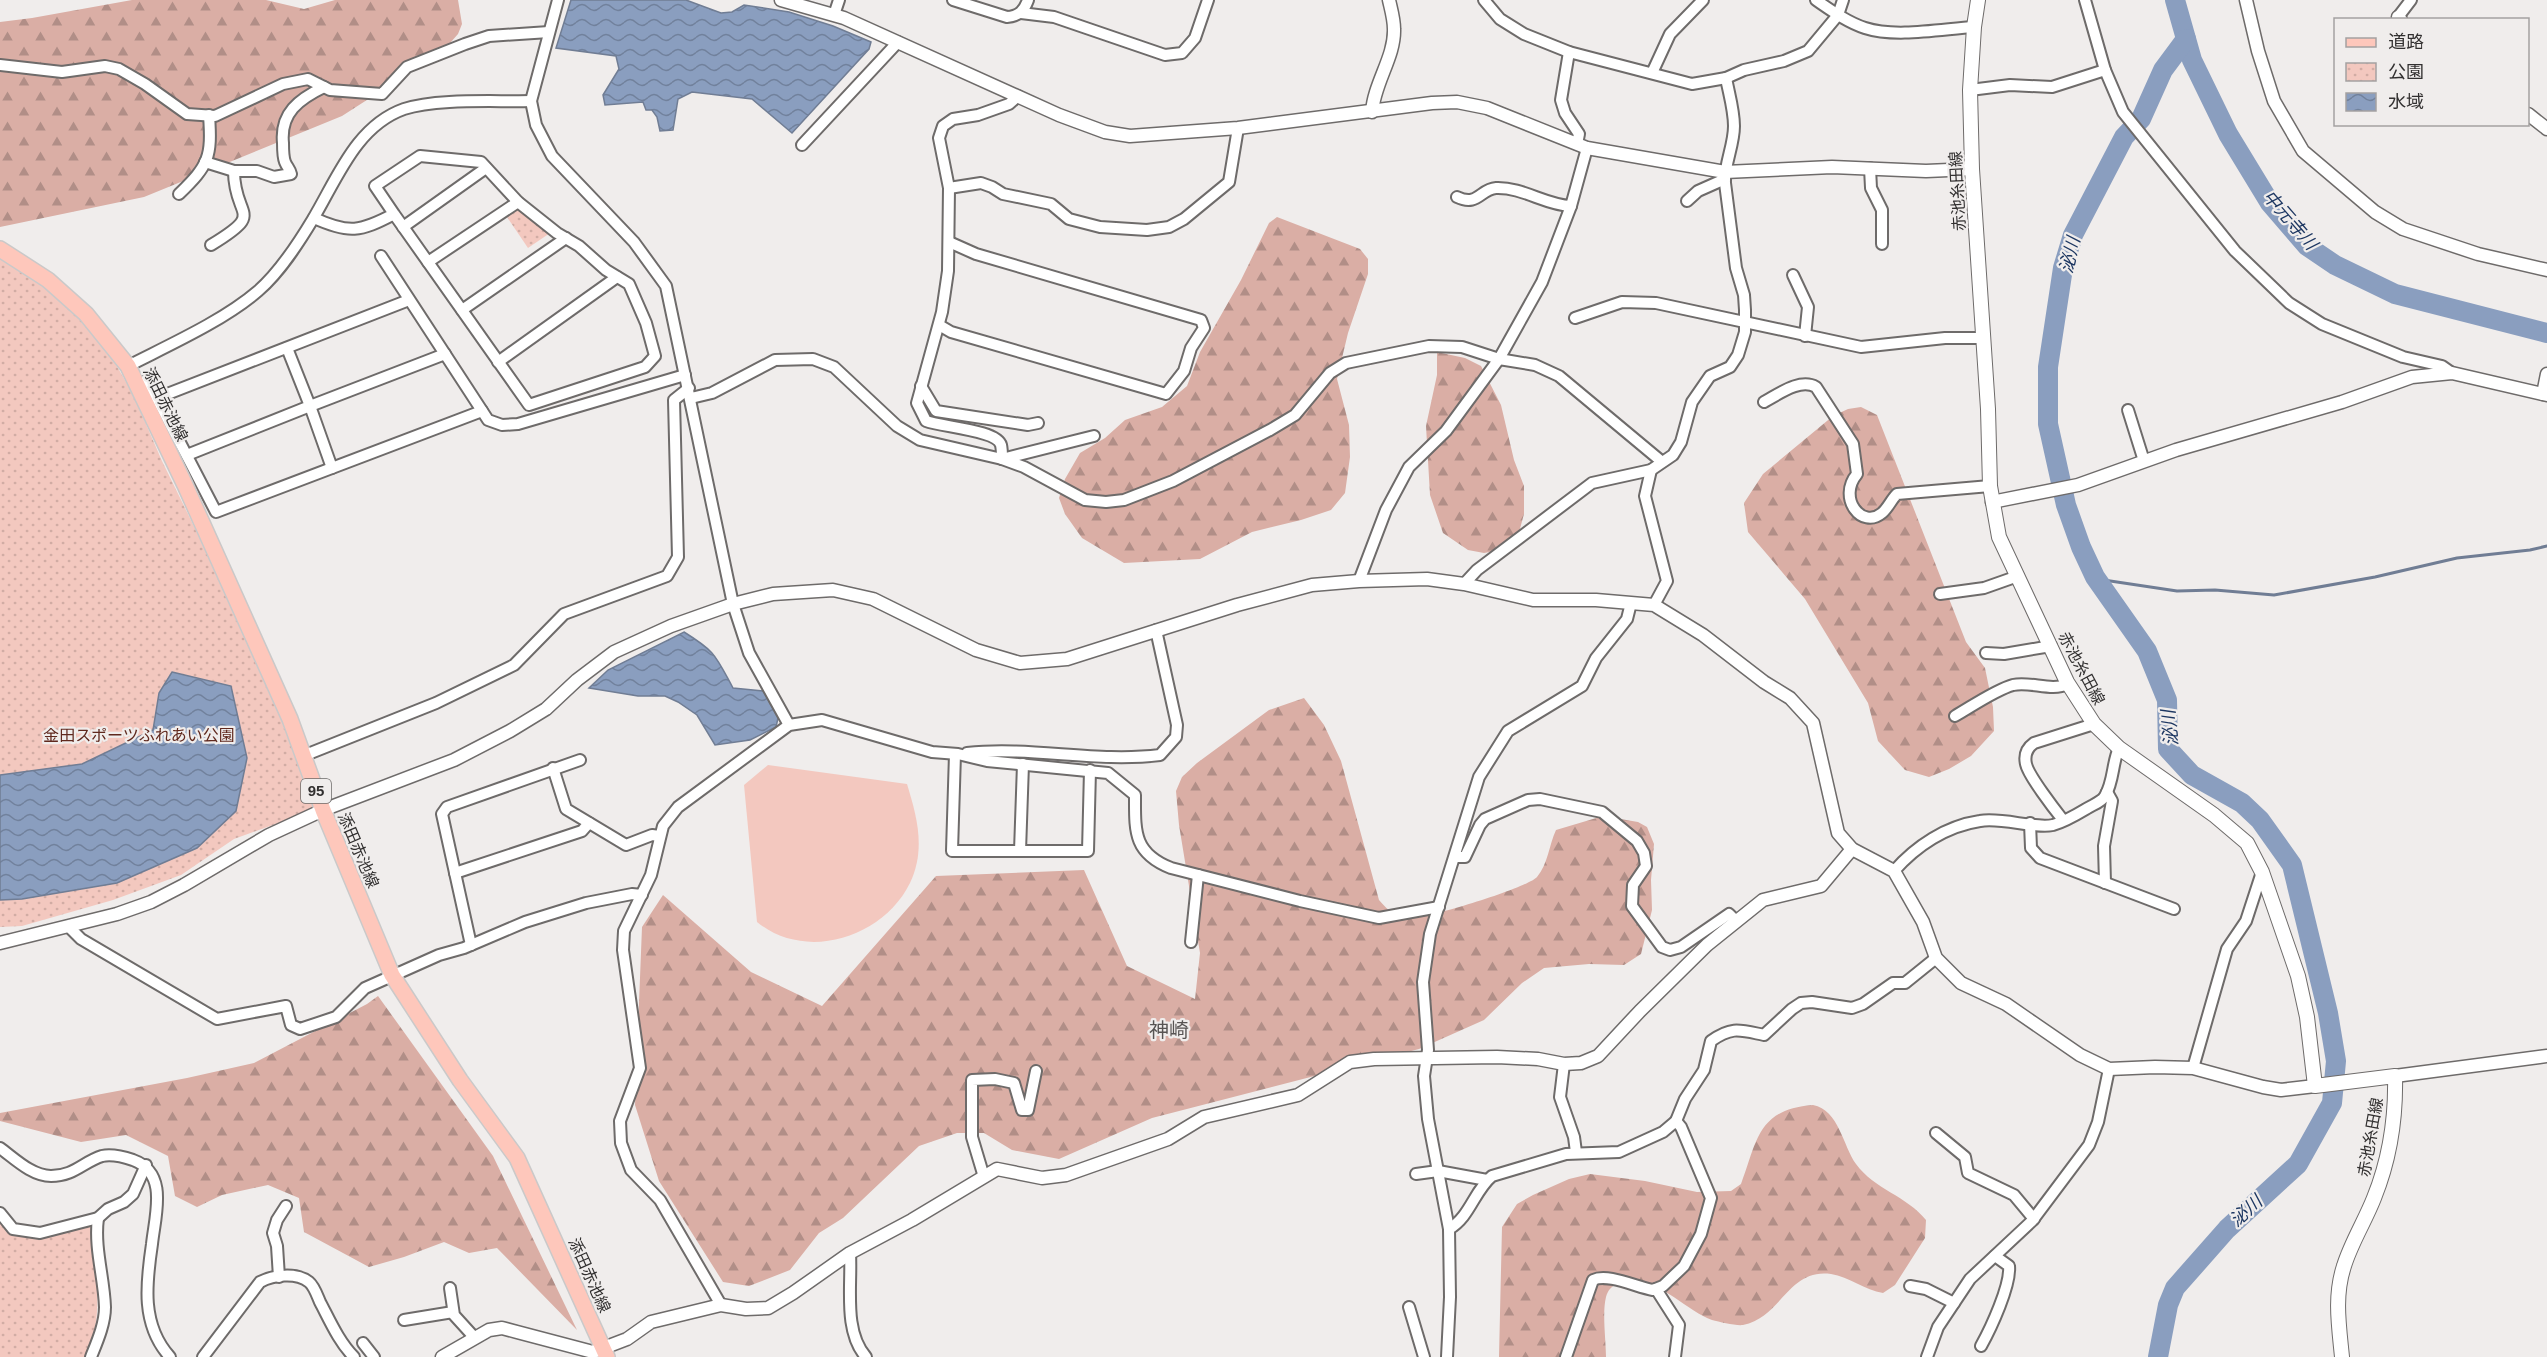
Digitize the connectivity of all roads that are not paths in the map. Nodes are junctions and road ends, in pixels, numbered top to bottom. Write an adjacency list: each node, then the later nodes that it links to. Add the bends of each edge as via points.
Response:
1 (781, 0): 17 (street)
2 (839, 0): 17 (street)
3 (953, 0): 16 (street, via 1007,17)
4 (1028, 0): 16 (street)
5 (1208, 0): 16 (street, via 1195,38 1182,53 1165,55 1054,17)
6 (1389, 0): 32 (street, via 1394,30)
7 (1484, 0): 23 (street, via 1500,18 1524,34)
8 (1703, 0): 26 (street, via 1670,34)
9 (1816, 0): 18 (street)
10 (1843, 0): 18 (street)
11 (1978, 0): 20 (main road, 赤池糸田線)
12 (2085, 0): 25 (street)
13 (2246, 0): 61 (street, via 2274,101 2303,151 2375,212 2403,229 2478,254)
14 (2411, 0): 19 (street)
15 (556, 2): 21 (street)
16 (1020, 13)
17 (834, 15): 22 (street)
18 (1838, 15): 20 (street, via 1866,29 1888,32); 27 (street, via 1808,51)
19 (2400, 18)
20 (1974, 27): 29 (main road, 赤池糸田線)
21 (549, 32): 28 (street, via 489,36 465,44 407,67 382,94); 31 (street)
22 (898, 42): 30 (street); 37 (street)
23 (1569, 51): 26 (street); 38 (street, via 1561,100)
24 (0, 65): 33 (street, via 62,72 105,66 119,69 187,114)
25 (2105, 70): 29 (street, via 2052,87 2010,85); 76 (street, via 2123,112 2160,159 2235,251 2289,303 2322,324 2403,357 2442,366)
26 (1652, 74): 27 (street, via 1692,84)
27 (1726, 78): 44 (street, via 1734,126)
28 (324, 87): 33 (street, via 308,79 283,84 215,116); 43 (street, via 304,96 285,118 281,130 285,162 291,174 274,177 257,171)
29 (1970, 90): 42 (main road, 赤池糸田線)
30 (1018, 96): 35 (street, via 1122,135); 45 (street, via 1010,104 953,119 943,126 939,138)
31 (531, 101): 52 (street, via 404,109 381,122 360,141 332,181); 77 (street, via 536,125 552,156 634,242 666,286)
32 (1372, 112): 35 (street); 38 (street, via 1457,102 1487,108)
33 (209, 115): 39 (street, via 211,151)
34 (2529, 115): 36 (street)
35 (1238, 128): 45 (street, via 1229,182 1169,227 1147,230 1100,226 1069,219 1051,204 1003,194 981,183)
36 (2547, 129)
37 (802, 145)
38 (1582, 146): 44 (street); 50 (street)
39 (205, 162): 43 (street); 46 (street)
40 (486, 168): 49 (street); 51 (street, via 481,162 420,156 375,186); 53 (street)
41 (1870, 168): 42 (street); 44 (street, via 1832,167); 56 (street, via 1871,188 1882,210)
42 (1972, 170): 70 (main road, 赤池糸田線)
43 (234, 171): 57 (street, via 244,220)
44 (1725, 176): 48 (street); 67 (street)
45 (949, 188): 55 (street)
46 (179, 195)
47 (1457, 197): 50 (street, via 1474,200 1492,188 1533,194 1561,206)
48 (1687, 201)
49 (518, 202): 54 (street); 60 (street)
50 (1571, 206): 73 (street, via 1542,282)
51 (394, 214): 52 (street, via 353,231); 53 (street)
52 (314, 218): 75 (street, via 289,256 258,291)
53 (403, 227): 60 (street)
54 (566, 238): 63 (street); 65 (street)
55 (949, 242): 68 (street); 68 (street, via 976,254 1201,320 1204,328 1191,348 1184,371 1166,394 951,332)
56 (1882, 244)
57 (211, 245)
58 (0, 249): 75 (main road, 添田赤池線 / 95, via 48,280 86,314)
59 (381, 256): 64 (street)
60 (428, 262): 65 (street)
61 (2547, 270)
62 (1793, 274): 69 (street, via 1808,307)
63 (617, 277): 74 (street); 81 (street, via 628,284 646,323 654,356 645,368)
64 (410, 300): 71 (street); 72 (street)
65 (462, 310): 74 (street)
66 (1575, 318): 67 (street, via 1622,302 1656,303)
67 (1745, 322): 69 (street); 94 (street, via 1738,355 1730,368 1710,376 1692,402 1681,442 1673,455)
68 (939, 325): 79 (street)
69 (1805, 336): 70 (street, via 1861,347)
70 (1982, 338): 98 (main road, 赤池糸田線)
71 (286, 348): 83 (street); 86 (street)
72 (445, 354): 86 (street); 88 (street)
73 (1499, 359): 93 (street, via 1462,346 1429,346 1346,363 1330,373 1294,415 1280,425 1173,481 1124,500 1085,500); 94 (street, via 1534,365 1559,376); 101 (street, via 1446,431 1409,467 1386,510)
74 (498, 362): 81 (street, via 529,405)
75 (128, 366): 91 (main road, 添田赤池線 / 95)
76 (2452, 373): 80 (street); 95 (street, via 2412,377)
77 (685, 375): 82 (street); 85 (street)
78 (147, 379): 83 (street)
79 (921, 386): 89 (street, via 936,411 1028,425); 93 (street, via 917,402 926,421 994,435 1001,444)
80 (2545, 387)
81 (579, 389): 85 (street)
82 (690, 393): 93 (street, via 712,393 775,360 813,359 834,367 897,426 920,440); 105 (street); 116 (street, via 674,400 678,557 667,576 564,614 514,665 436,703)
83 (157, 398): 91 (street)
84 (1764, 402): 98 (street, via 1799,384 1816,387 1853,444 1857,474 1849,483 1848,495 1854,510 1862,516 1871,518 1882,513 1897,494)
85 (585, 405): 88 (street, via 502,425 488,420)
86 (310, 406): 92 (street); 96 (street)
87 (2128, 410): 95 (street)
88 (482, 411): 96 (street)
89 (1038, 423)
90 (1094, 436): 93 (street)
91 (170, 438): 92 (street); 116 (main road, 添田赤池線 / 95)
92 (187, 455): 96 (street, via 216,512)
93 (1002, 459)
94 (1661, 461): 97 (street)
95 (2144, 461): 99 (street, via 2078,485)
96 (332, 468)
97 (1651, 470): 102 (street, via 1592,483); 106 (street, via 1646,496 1667,582)
98 (1990, 486): 99 (main road, 赤池糸田線)
99 (1992, 502): 100 (main road, 赤池糸田線, via 1999,537)
100 (2018, 576): 103 (street, via 1984,588); 108 (main road, 赤池糸田線)
101 (1359, 580): 102 (street, via 1427,579); 107 (street, via 1312,585)
102 (1464, 584): 104 (street, via 1533,600)
103 (1940, 594)
104 (1631, 603): 106 (street); 129 (street, via 1627,619 1596,658 1582,686 1508,731 1479,777)
105 (733, 604): 107 (street, via 772,594 833,590 873,599 976,650 1020,663 1067,659); 113 (street, via 749,653); 122 (street, via 614,652 546,709 454,760)
106 (1654, 605): 127 (street, via 1790,698 1813,723 1838,833)
107 (1156, 630): 115 (street, via 1177,725 1176,738 1160,756 1097,758 989,751)
108 (2051, 646): 109 (street); 110 (main road, 赤池糸田線)
109 (1986, 653)
110 (2068, 684): 111 (street, via 2012,686); 112 (main road, 赤池糸田線)
111 (1955, 716)
112 (2094, 724): 114 (main road, 赤池糸田線); 123 (street, via 2028,747 2026,765)
113 (789, 725): 115 (street, via 822,720 932,752); 126 (street, via 678,807)
114 (2119, 748): 121 (street); 131 (main road, 赤池糸田線, via 2247,843)
115 (956, 754): 118 (street); 128 (street, via 952,851)
116 (303, 756): 122 (main road, 添田赤池線 / 95)
117 (580, 760): 119 (street)
118 (1023, 764): 120 (street); 128 (street)
119 (553, 768): 124 (street, via 566,810); 132 (street, via 447,807 442,814)
120 (1090, 770): 128 (street, via 1088,851); 133 (street, via 1108,773 1135,795 1136,837 1157,862)
121 (2107, 792): 123 (street, via 2104,799); 134 (street, via 2112,801 2104,846)
122 (323, 810): 139 (street, via 269,835 151,902); 144 (main road, 添田赤池線 / 95)
123 (2063, 820): 125 (street, via 2051,825)
124 (588, 823): 126 (street, via 627,845); 132 (street, via 582,831)
125 (2030, 823): 130 (street, via 1982,820 1956,826 1929,841); 134 (street, via 2031,848 2040,858)
126 (659, 836): 135 (street, via 651,875)
127 (1852, 849): 130 (street); 138 (street, via 1821,886 1763,900)
128 (1020, 851)
129 (1456, 857): 136 (street); 138 (street, via 1465,857 1485,819 1528,800 1602,812 1644,853 1646,866 1633,885 1632,906 1662,947 1681,947 1729,914)
130 (1894, 871): 143 (street, via 1923,922)
131 (2262, 872): 148 (street, via 2246,921 2227,949); 152 (main road, 赤池糸田線, via 2298,976)
132 (455, 873): 142 (street)
133 (1198, 875): 136 (street, via 1379,918); 140 (street)
134 (2105, 883): 137 (street)
135 (642, 895): 142 (street, via 586,903 525,922); 174 (street, via 624,931 623,950 640,1068 620,1121 621,1143 632,1170 660,1200)
136 (1439, 907): 146 (street, via 1423,982)
137 (2174, 909)
138 (1736, 921): 147 (street, via 1679,972 1598,1056)
139 (68, 926): 141 (street); 144 (street, via 81,939 218,1019 286,1006 291,1025 300,1029 336,1017 365,988)
140 (1191, 942)
141 (0, 943)
142 (471, 945): 144 (street)
143 (1936, 958): 149 (street, via 1961,983 2006,1004 2080,1055); 153 (street, via 1905,983 1893,983 1852,1008 1801,1003 1764,1035 1724,1031 1711,1041 1704,1070)
144 (392, 975): 181 (main road, 添田赤池線 / 95, via 460,1080 517,1158)
145 (2547, 1056): 151 (street)
146 (1426, 1059): 147 (street, via 1538,1059); 158 (street, via 1428,1119); 160 (street, via 1350,1062 1298,1095 1204,1117 1168,1139 1066,1175 1041,1178 996,1170)
147 (1564, 1064): 156 (street, via 1560,1097)
148 (2193, 1068): 149 (street); 152 (street, via 2281,1090)
149 (2109, 1069): 165 (street, via 2089,1145)
150 (1036, 1071): 160 (street, via 1028,1110 1022,1110 1014,1083 972,1080 972,1137)
151 (2395, 1076): 152 (main road, 赤池糸田線); 194 (main road, 赤池糸田線, via 2386,1159 2375,1197 2344,1266 2337,1305)
152 (2318, 1086)
153 (1676, 1121): 156 (street, via 1663,1132 1619,1152); 172 (street, via 1711,1198 1701,1234 1684,1266)
154 (1936, 1133): 165 (street, via 1965,1157 1968,1173 2014,1196)
155 (0, 1148): 157 (street, via 25,1167 51,1176 72,1173 102,1156 122,1157)
156 (1576, 1152): 161 (street)
157 (146, 1165): 164 (street, via 133,1194); 183 (street, via 155,1179 158,1196 147,1283 149,1319 160,1346)
158 (1438, 1170): 159 (street); 161 (street); 166 (street)
159 (1416, 1173)
160 (984, 1177): 167 (street)
161 (1487, 1180): 166 (street, via 1460,1223)
162 (286, 1206): 169 (street, via 273,1233)
163 (0, 1213): 164 (street, via 13,1229 40,1233)
164 (99, 1218): 182 (street, via 96,1232 105,1309)
165 (2034, 1219): 168 (street)
166 (1449, 1229): 190 (street)
167 (850, 1253): 174 (street, via 768,1308); 188 (street, via 852,1328 856,1344)
168 (1995, 1256): 173 (street, via 1970,1279); 180 (street, via 2009,1266 2010,1276 1996,1320)
169 (279, 1277): 184 (street, via 260,1282); 185 (street, via 296,1277 311,1283 338,1337)
170 (1910, 1286): 173 (street)
171 (450, 1288): 176 (street)
172 (1656, 1288): 191 (street, via 1610,1278 1593,1280); 192 (street, via 1679,1325)
173 (1954, 1303): 193 (street, via 1938,1327)
174 (721, 1305): 181 (street, via 651,1322)
175 (1409, 1308): 189 (street)
176 (453, 1312): 177 (street); 178 (street)
177 (404, 1320)
178 (474, 1337): 181 (street, via 489,1329 502,1328); 187 (street)
179 (363, 1343): 186 (street)
180 (1982, 1346)
181 (605, 1353)
182 (91, 1357)
183 (170, 1357)
184 (202, 1357)
185 (354, 1357)
186 (374, 1357)
187 (442, 1357)
188 (866, 1357)
189 (1424, 1357)
190 (1447, 1357)
191 (1566, 1357)
192 (1675, 1357)
193 (1927, 1357)
194 (2342, 1357)

